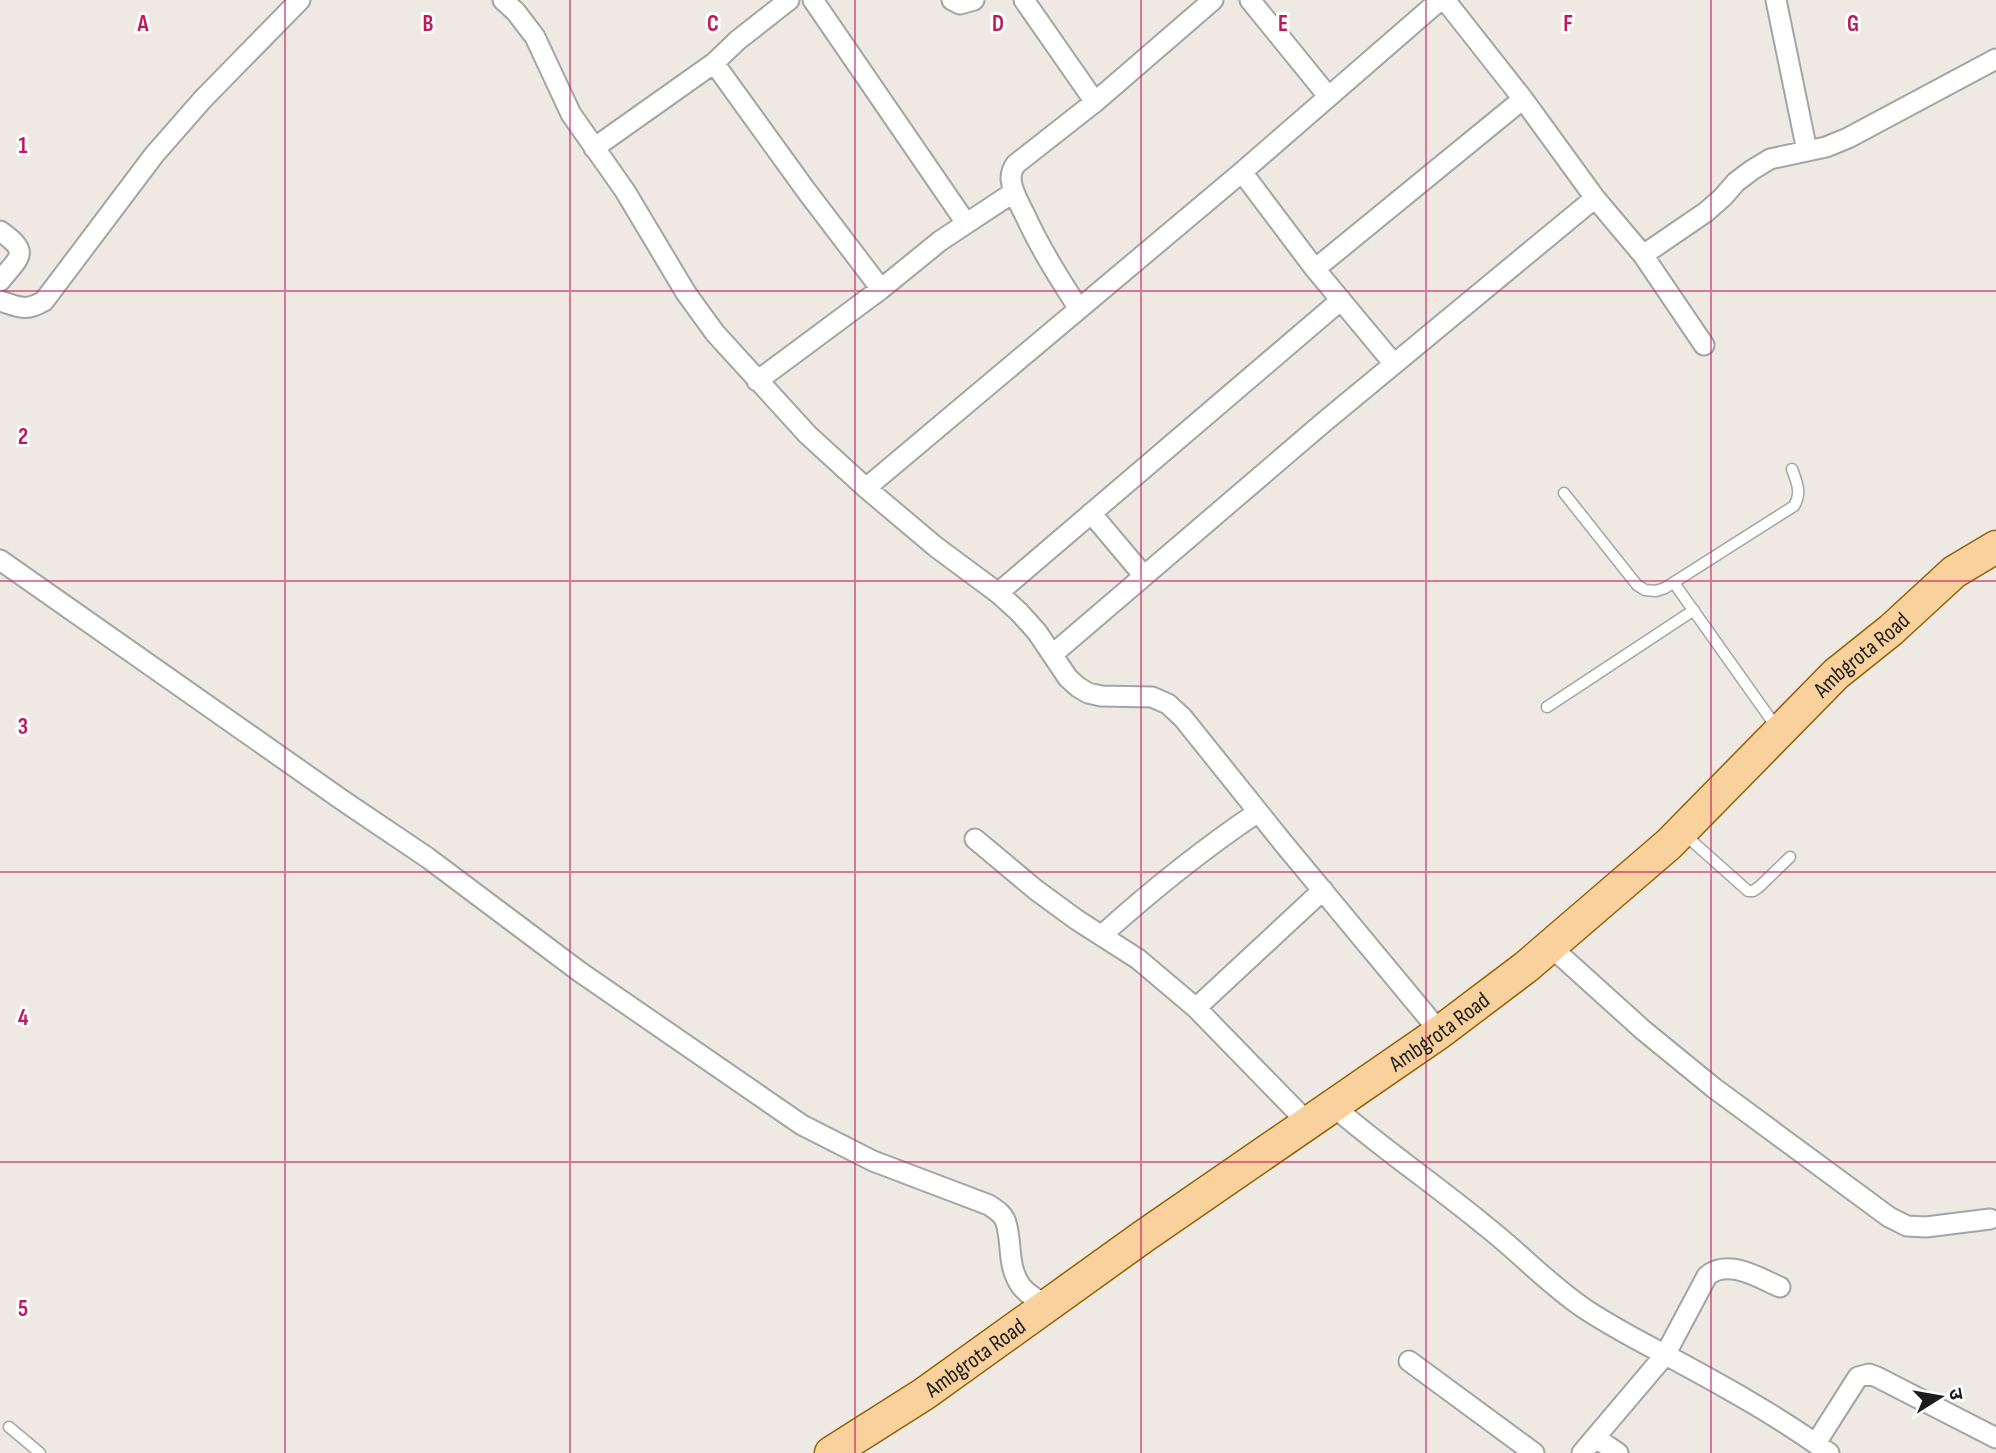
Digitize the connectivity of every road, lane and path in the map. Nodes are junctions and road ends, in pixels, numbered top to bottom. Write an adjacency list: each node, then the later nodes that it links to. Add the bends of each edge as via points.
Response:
1 (300, 0): 29 (street, via 154,155 44,301 21,308)
2 (503, 0): 17 (street, via 535,37 571,114)
3 (789, 0): 13 (street)
4 (813, 0): 22 (street)
5 (952, 0): 6 (street, via 961,4)
6 (974, 0)
7 (1024, 0): 16 (street)
8 (1213, 0): 16 (street)
9 (1250, 0): 14 (street)
10 (1442, 0): 14 (street); 15 (street)
11 (1776, 0): 18 (street)
12 (1996, 59): 18 (street, via 1848,138)
13 (714, 63): 17 (street); 27 (street)
14 (1328, 96): 19 (street)
15 (1522, 99): 21 (street); 25 (street)
16 (1096, 102): 20 (street, via 1016,164 1011,171)
17 (594, 148): 33 (street, via 693,303)
18 (1807, 151): 24 (street, via 1770,159 1752,170 1706,212)
19 (1242, 172): 25 (street); 30 (street)
20 (1014, 192): 22 (street); 30 (street)
21 (1595, 198): 24 (street); 32 (street)
22 (965, 223): 27 (street)
23 (0, 231): 26 (street, via 19,249 19,258)
24 (1643, 255): 31 (street)
25 (1315, 268): 28 (street)
26 (0, 281)
27 (881, 289): 33 (street)
28 (1341, 300): 32 (street); 37 (street)
29 (0, 302)
30 (1079, 309): 35 (street)
31 (1704, 345)
32 (1394, 364): 40 (street)
33 (757, 381): 35 (street)
34 (1792, 469): 41 (lane, via 1799,489 1794,506)
35 (866, 488): 42 (street)
36 (1564, 494): 41 (lane, via 1637,585 1656,591)
37 (1091, 513): 40 (street); 42 (street)
38 (1996, 547): 46 (main road, Ambgrota Road, via 1954,572 1836,674)
39 (0, 560): 59 (street, via 792,1118 873,1161 999,1212 1005,1220 1016,1277)
40 (1144, 576): 44 (street)
41 (1674, 583): 43 (lane)
42 (998, 593): 44 (street)
43 (1694, 610): 45 (lane); 46 (lane)
44 (1053, 654): 47 (street, via 1068,678 1088,693 1152,697 1168,704)
45 (1547, 707)
46 (1779, 732): 48 (main road, Ambgrota Road)
47 (1258, 812): 51 (street); 52 (street, via 1210,844)
48 (1682, 831): 50 (lane, via 1748,891 1754,891); 53 (main road, Ambgrota Road)
49 (975, 839): 52 (street, via 1036,890)
50 (1790, 858)
51 (1323, 890): 54 (street); 55 (street)
52 (1102, 935): 54 (street)
53 (1550, 946): 55 (main road, Ambgrota Road); 57 (street, via 1714,1088 1889,1217 1907,1226 1926,1227)
54 (1196, 1008): 56 (street)
55 (1440, 1032): 56 (main road, Ambgrota Road)
56 (1320, 1114): 59 (main road, Ambgrota Road); 60 (street, via 1362,1132 1479,1220 1584,1308)
57 (1990, 1219)
58 (1780, 1287): 60 (street, via 1732,1269 1714,1270)
59 (1048, 1306): 67 (main road, Ambgrota Road)
60 (1665, 1355): 63 (street); 65 (street)
61 (1409, 1361): 68 (street)
62 (9, 1427): 66 (lane)
63 (1595, 1438): 69 (street); 70 (street)
64 (1996, 1438): 65 (street, via 1869,1374 1858,1377)
65 (1822, 1448)
66 (40, 1453)
67 (831, 1453)
68 (1534, 1453)
69 (1582, 1453)
70 (1618, 1453)

